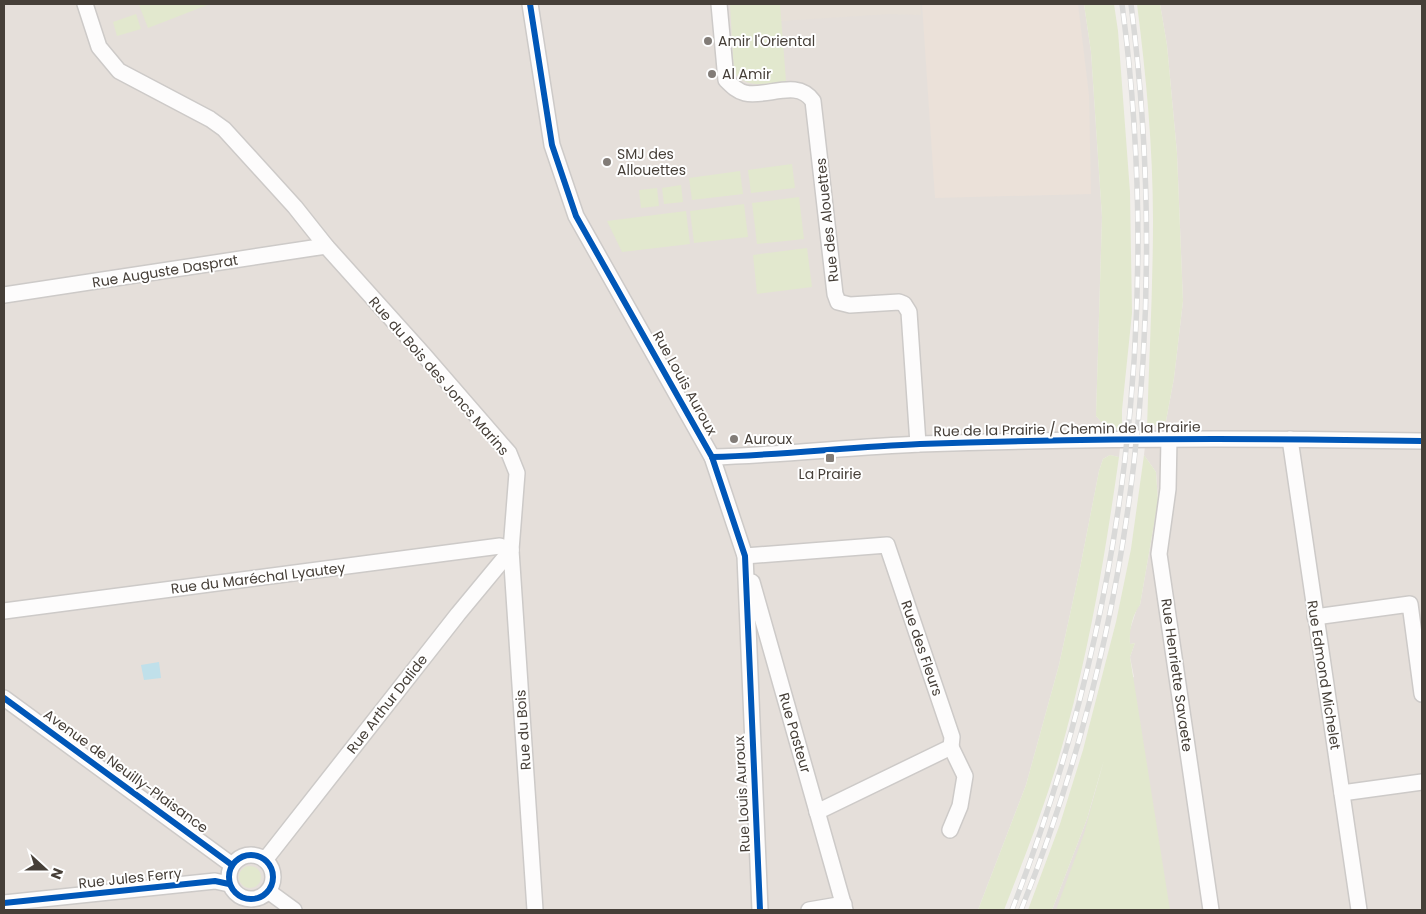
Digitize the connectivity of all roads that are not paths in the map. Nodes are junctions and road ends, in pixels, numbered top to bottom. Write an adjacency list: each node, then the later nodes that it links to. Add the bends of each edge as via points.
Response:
1 (85, 4): 4 (street, Rue du Bois des Joncs Marins, via 99,47 119,71 224,129)
2 (530, 4): 10 (street, Rue Louis Auroux, via 552,146 576,216)
3 (719, 4): 9 (street, Rue des Alouettes, via 726,80 746,94 799,90 809,94 813,101 838,302 850,305 899,302 909,312)
4 (326, 246): 5 (street, Rue Auguste Dasprat); 11 (street, Rue du Bois des Joncs Marins, via 509,453 516,473)
5 (4, 295)
6 (1169, 439): 7 (street, Rue de la Prairie / Chemin de la Prairie); 9 (street, Rue de la Prairie / Chemin de la Prairie); 33 (street, Rue Henriette Savaete, via 1168,489 1159,554)
7 (1290, 439): 8 (street, Rue de la Prairie / Chemin de la Prairie); 14 (street, Rue Edmond Michelet)
8 (1422, 441)
9 (918, 444): 10 (street, Rue de la Prairie / Chemin de la Prairie)
10 (712, 457): 12 (street, Rue Louis Auroux)
11 (512, 550): 13 (street, Rue du Maréchal Lyautey, via 500,546); 22 (street, Rue Arthur Dalide); 30 (street, Rue du Bois)
12 (744, 556): 17 (street, Rue des Fleurs, via 887,545 952,737); 20 (street, Rue Pasteur); 31 (street, Rue Louis Auroux)
13 (4, 611)
14 (1315, 617): 15 (street, via 1410,604); 19 (street, Rue Edmond Michelet)
15 (1422, 694)
16 (4, 698): 23 (street, Avenue de Neuilly-Plaisance)
17 (951, 747): 20 (street); 21 (street, via 964,776 960,806)
18 (1422, 782): 19 (street)
19 (1342, 793): 34 (street, Rue Edmond Michelet)
20 (817, 812): 28 (street, Rue Pasteur)
21 (950, 830)
22 (265, 860): 23 (street, via 248,855); 25 (street, via 273,879)
23 (232, 865): 24 (street)
24 (229, 884): 26 (street, Rue Jules Ferry, via 215,881); 27 (street)
25 (268, 892): 27 (street); 29 (street)
26 (4, 903)
27 (243, 904)
28 (844, 907): 32 (street)
29 (294, 910)
30 (535, 910)
31 (760, 910)
32 (809, 910)
33 (1211, 910)
34 (1359, 910)

